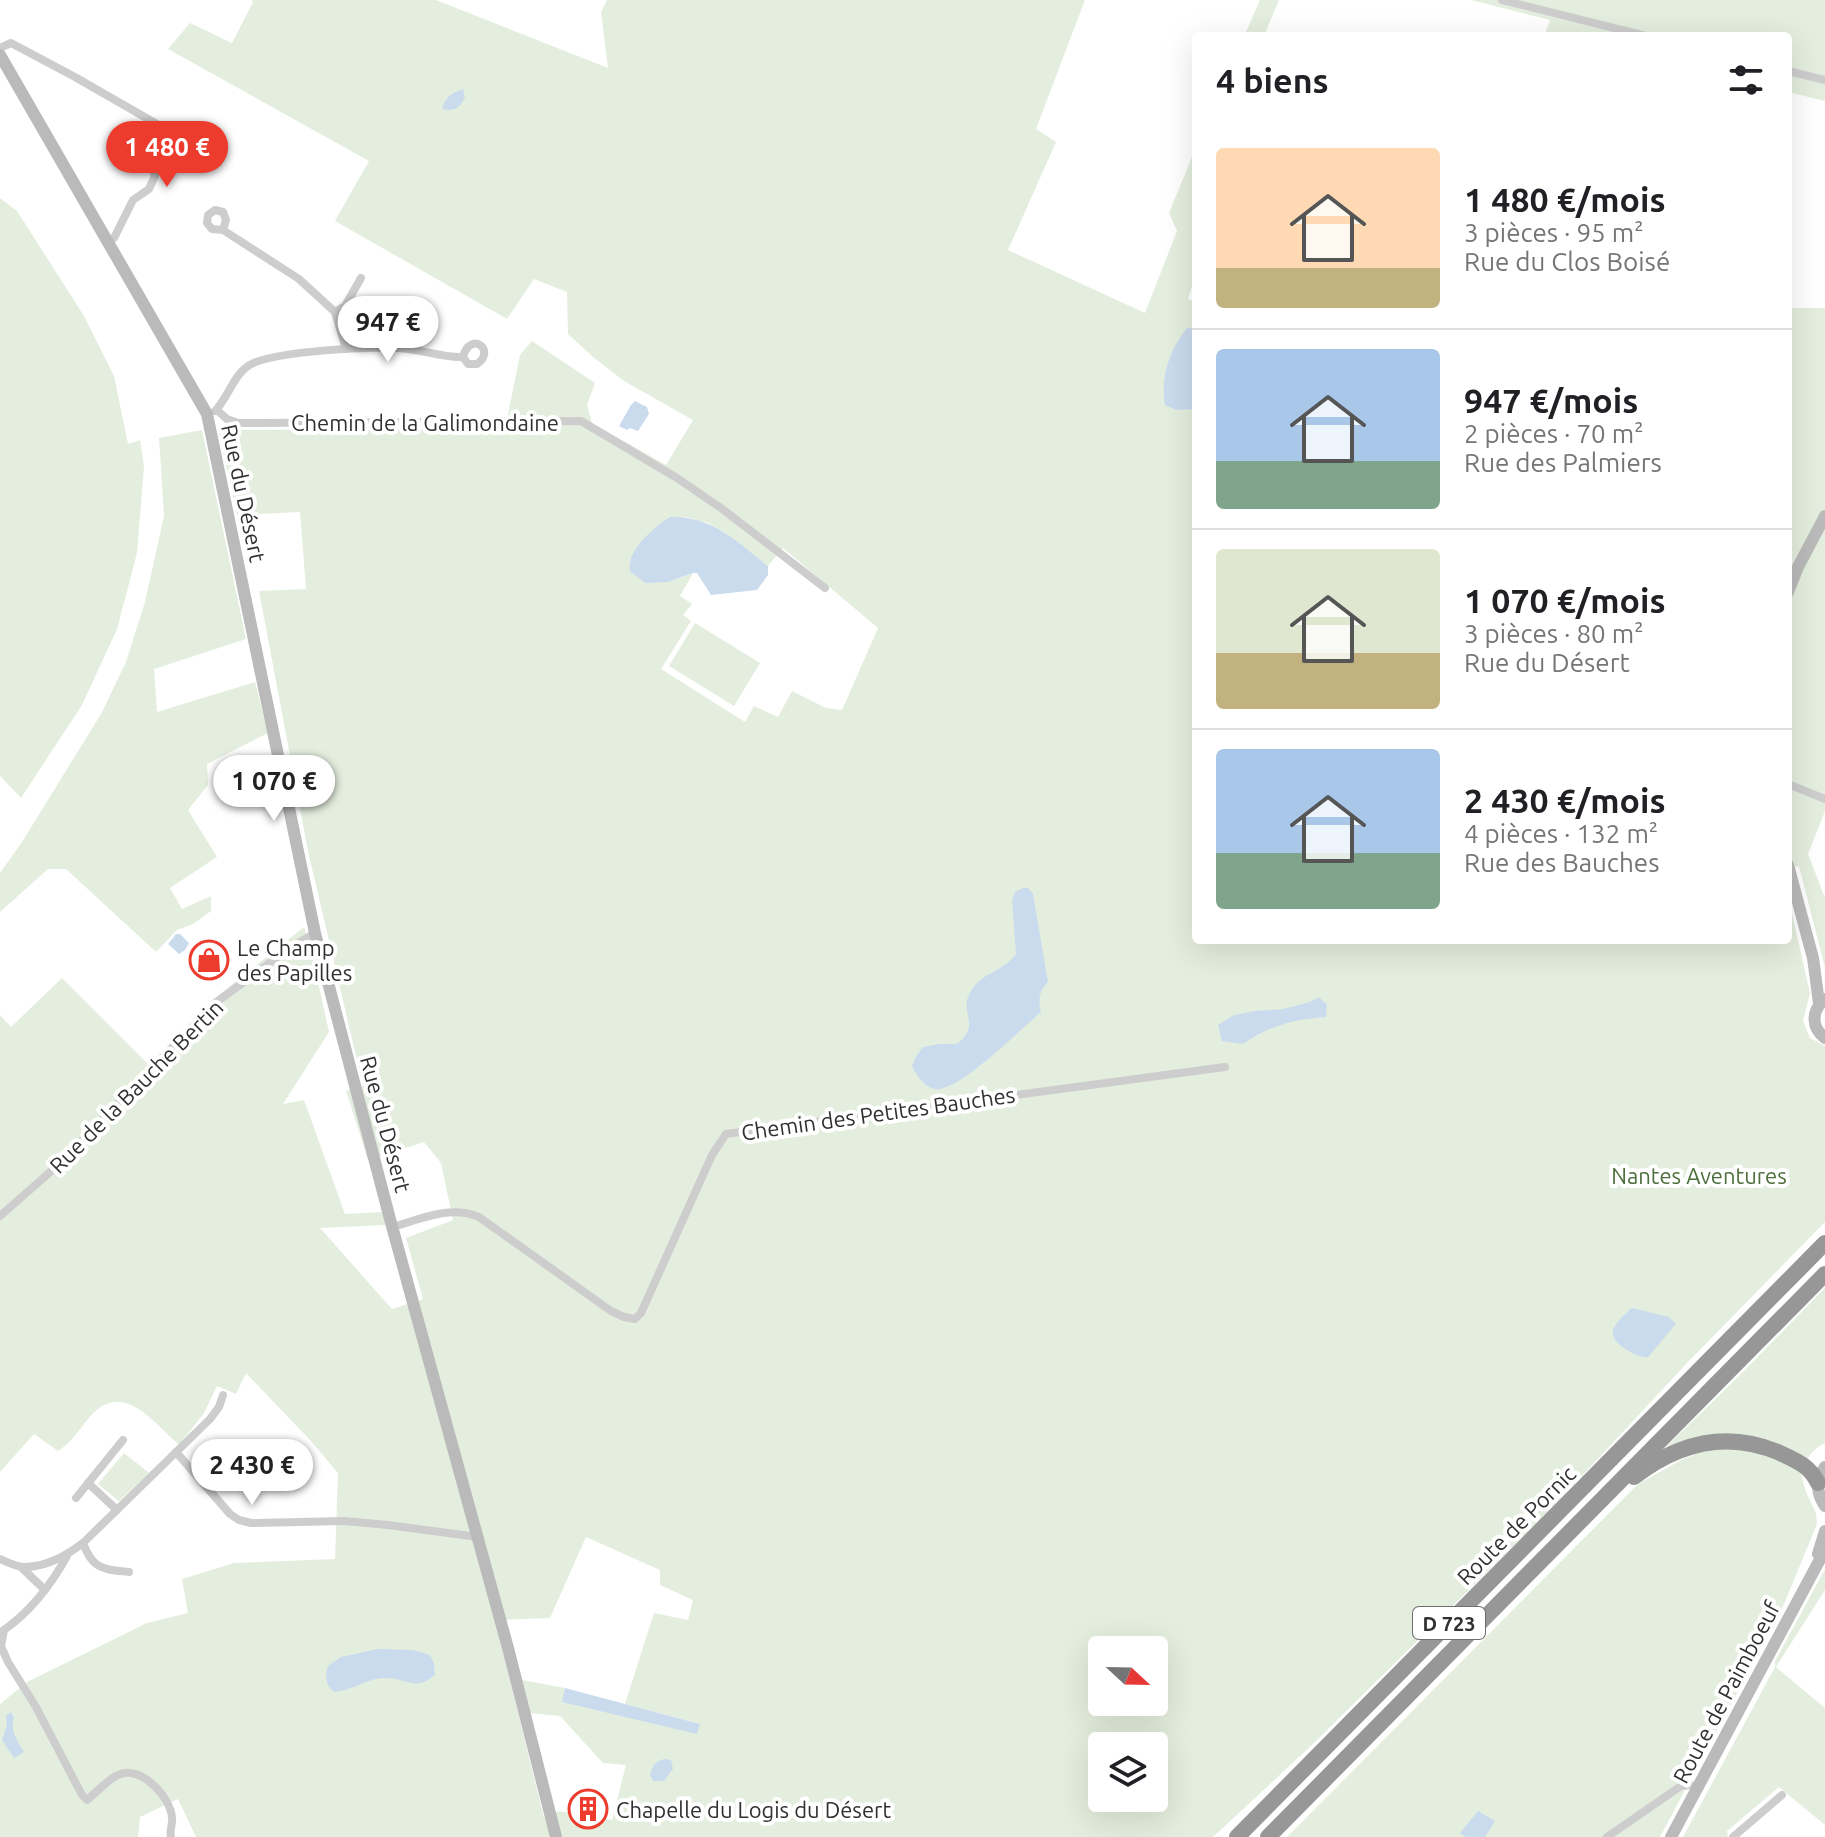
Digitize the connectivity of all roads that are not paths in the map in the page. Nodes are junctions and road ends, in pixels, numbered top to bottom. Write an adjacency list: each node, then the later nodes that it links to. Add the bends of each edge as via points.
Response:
1 (1502, 0): 2 (street)
2 (1630, 32)
3 (0, 48): 7 (street, via 11,43)
4 (0, 55): 10 (street, Rue du Désert)
5 (1792, 72): 6 (street)
6 (1825, 80)
7 (176, 135)
8 (119, 157): 10 (street, via 152,168 155,176)
9 (223, 230): 12 (street, via 299,279)
10 (108, 242): 15 (street, Rue du Désert)
11 (361, 278): 12 (street, via 345,306)
12 (335, 312): 13 (street)
13 (346, 349): 14 (street, via 406,348); 15 (street, via 247,366)
14 (463, 357)
15 (212, 412): 18 (street, Chemin de la Galimondaine, via 238,423 581,421 721,508); 22 (street, Rue du Désert)
16 (1825, 516): 17 (street)
17 (1792, 582)
18 (825, 588)
19 (1792, 786): 20 (street)
20 (1825, 799)
21 (1792, 880): 23 (street)
22 (315, 933): 28 (street, Rue de la Bauche Bertin, via 214,1004 57,1166); 29 (street, Rue du Désert)
23 (1813, 958): 24 (street); 25 (street)
24 (1825, 977)
25 (1822, 1001): 26 (street, via 1814,1022)
26 (1825, 1039)
27 (1225, 1067): 29 (street, Chemin des Petites Bauches, via 726,1134 635,1319 611,1311 470,1213 446,1212)
28 (0, 1216)
29 (393, 1227): 43 (street, Rue du Désert)
30 (1825, 1243): 57 (highway, Route de Pornic / D 723)
31 (1825, 1274): 39 (highway, Route de Pornic / D 723)
32 (223, 1395): 34 (street, via 210,1419)
33 (123, 1440): 36 (street)
34 (176, 1452): 41 (street); 43 (street, via 239,1520 344,1521)
35 (1825, 1467): 37 (street)
36 (88, 1483): 38 (street); 41 (street)
37 (1818, 1483): 39 (highway, via 1807,1467 1773,1450 1719,1441 1669,1455 1617,1495); 40 (street)
38 (76, 1498)
39 (1598, 1503): 58 (highway, Route de Pornic / D 723)
40 (1825, 1506)
41 (117, 1510): 44 (street)
42 (1825, 1531): 48 (street, Route de Paimboeuf)
43 (478, 1537): 56 (street, Rue du Désert)
44 (83, 1543): 46 (street); 50 (street, via 93,1563)
45 (1825, 1550): 48 (street, Route de Paimboeuf)
46 (67, 1555): 49 (street); 51 (street)
47 (0, 1559): 49 (street)
48 (1815, 1565): 53 (street, Route de Paimboeuf)
49 (22, 1568): 51 (street)
50 (129, 1572)
51 (45, 1590): 52 (street, via 27,1612)
52 (2, 1629): 55 (street, via 1,1646 8,1662 82,1795 87,1800 118,1775 131,1773 148,1780 163,1795 172,1818)
53 (1697, 1788): 59 (street, via 1681,1786); 60 (street, Route de Paimboeuf)
54 (1782, 1795): 61 (street)
55 (171, 1837)
56 (556, 1837)
57 (1237, 1837)
58 (1268, 1837)
59 (1607, 1837)
60 (1671, 1837)
61 (1733, 1837)

